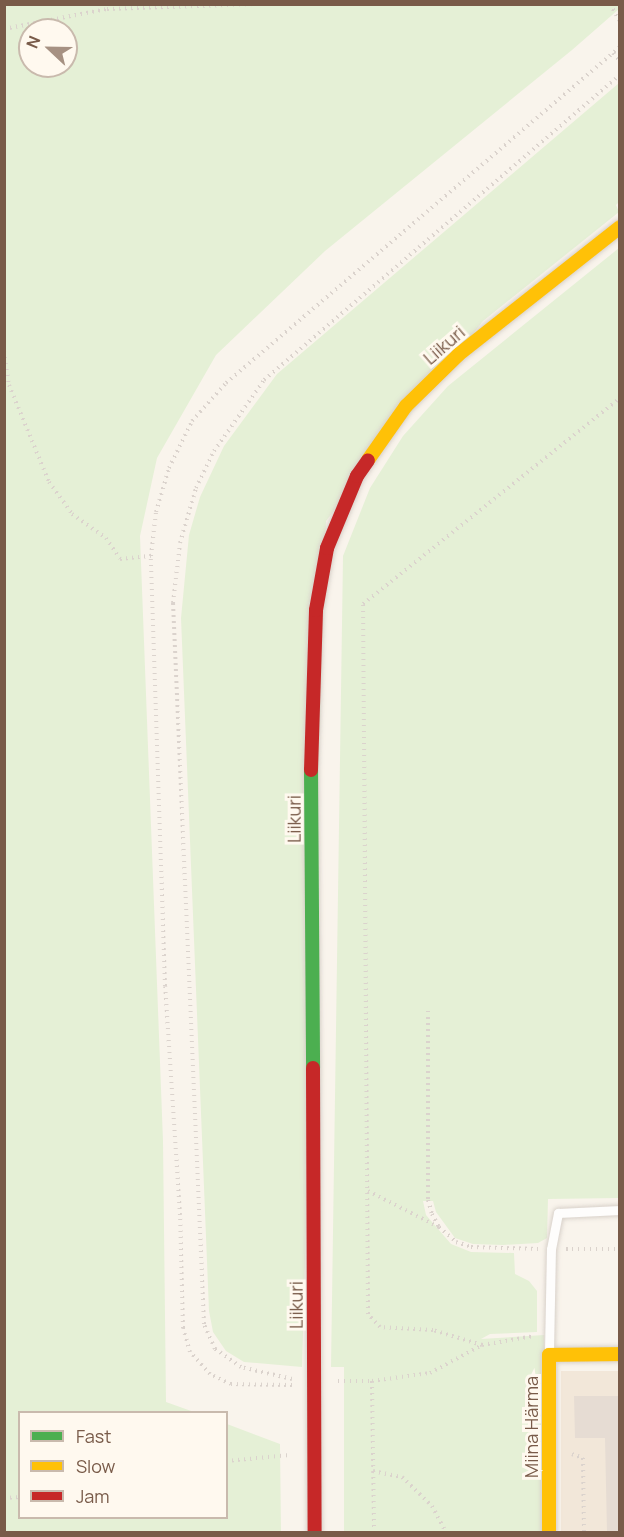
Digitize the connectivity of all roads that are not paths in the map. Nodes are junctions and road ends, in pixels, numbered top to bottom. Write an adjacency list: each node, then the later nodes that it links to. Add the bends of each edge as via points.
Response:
1 (620, 228): 5 (street, Liikuri, via 458,355 406,406 357,476 327,548 316,610 311,686)
2 (620, 1210): 4 (lane, via 558,1213 551,1249)
3 (620, 1354): 4 (street, Miina Härma)
4 (549, 1355): 6 (street, Miina Härma)
5 (315, 1533)
6 (549, 1533)

